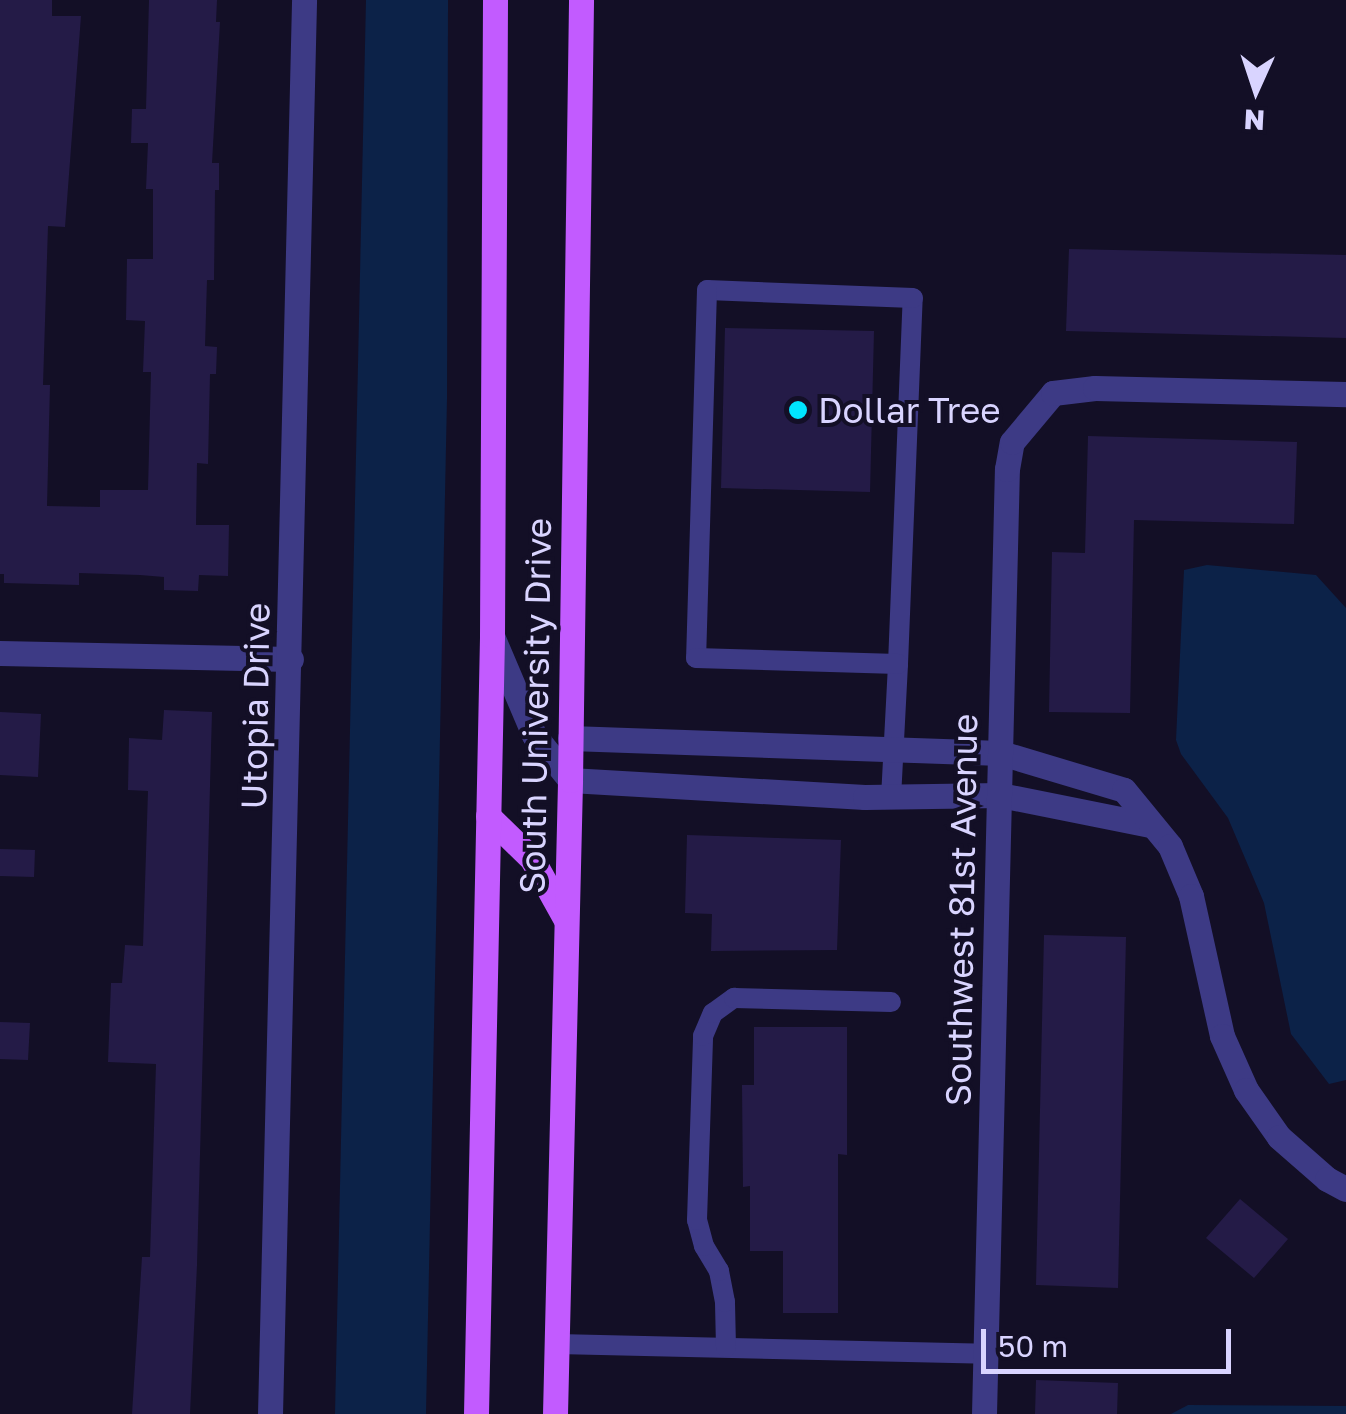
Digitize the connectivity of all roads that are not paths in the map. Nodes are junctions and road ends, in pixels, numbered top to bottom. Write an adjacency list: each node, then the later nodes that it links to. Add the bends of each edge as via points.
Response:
1 (304, 0): 7 (street, Utopia Drive)
2 (495, 0): 5 (main road, South University Drive)
3 (581, 0): 9 (main road, South University Drive)
4 (1346, 394): 11 (street, Southwest 81st Avenue, via 1095,388 1053,393 1031,414 1012,442 1007,469)
5 (492, 636): 12 (street, via 534,734); 15 (main road, South University Drive)
6 (0, 653): 7 (street)
7 (291, 659): 23 (street, Utopia Drive)
8 (898, 664): 8 (lane, via 913,298 707,290 696,658); 10 (lane)
9 (570, 738): 10 (street); 12 (main road, South University Drive)
10 (894, 750): 11 (street); 14 (lane)
11 (1001, 754): 13 (street, Southwest 81st Avenue); 16 (street, via 1124,790)
12 (570, 780): 14 (street); 17 (main road, South University Drive)
13 (1000, 795): 14 (street); 16 (street); 22 (street, Southwest 81st Avenue)
14 (892, 798)
15 (488, 816): 17 (main road, via 532,860); 24 (main road, South University Drive)
16 (1150, 825): 19 (street, via 1170,846 1190,896 1222,1036 1246,1090 1279,1137)
17 (566, 920): 20 (main road, South University Drive)
18 (891, 1002): 21 (lane, via 734,998 714,1014 703,1036 697,1220 719,1271)
19 (1346, 1189)
20 (556, 1344): 21 (lane); 25 (main road, South University Drive)
21 (726, 1347): 22 (lane)
22 (986, 1354): 26 (street, Southwest 81st Avenue)
23 (270, 1414)
24 (476, 1414)
25 (555, 1414)
26 (984, 1414)

